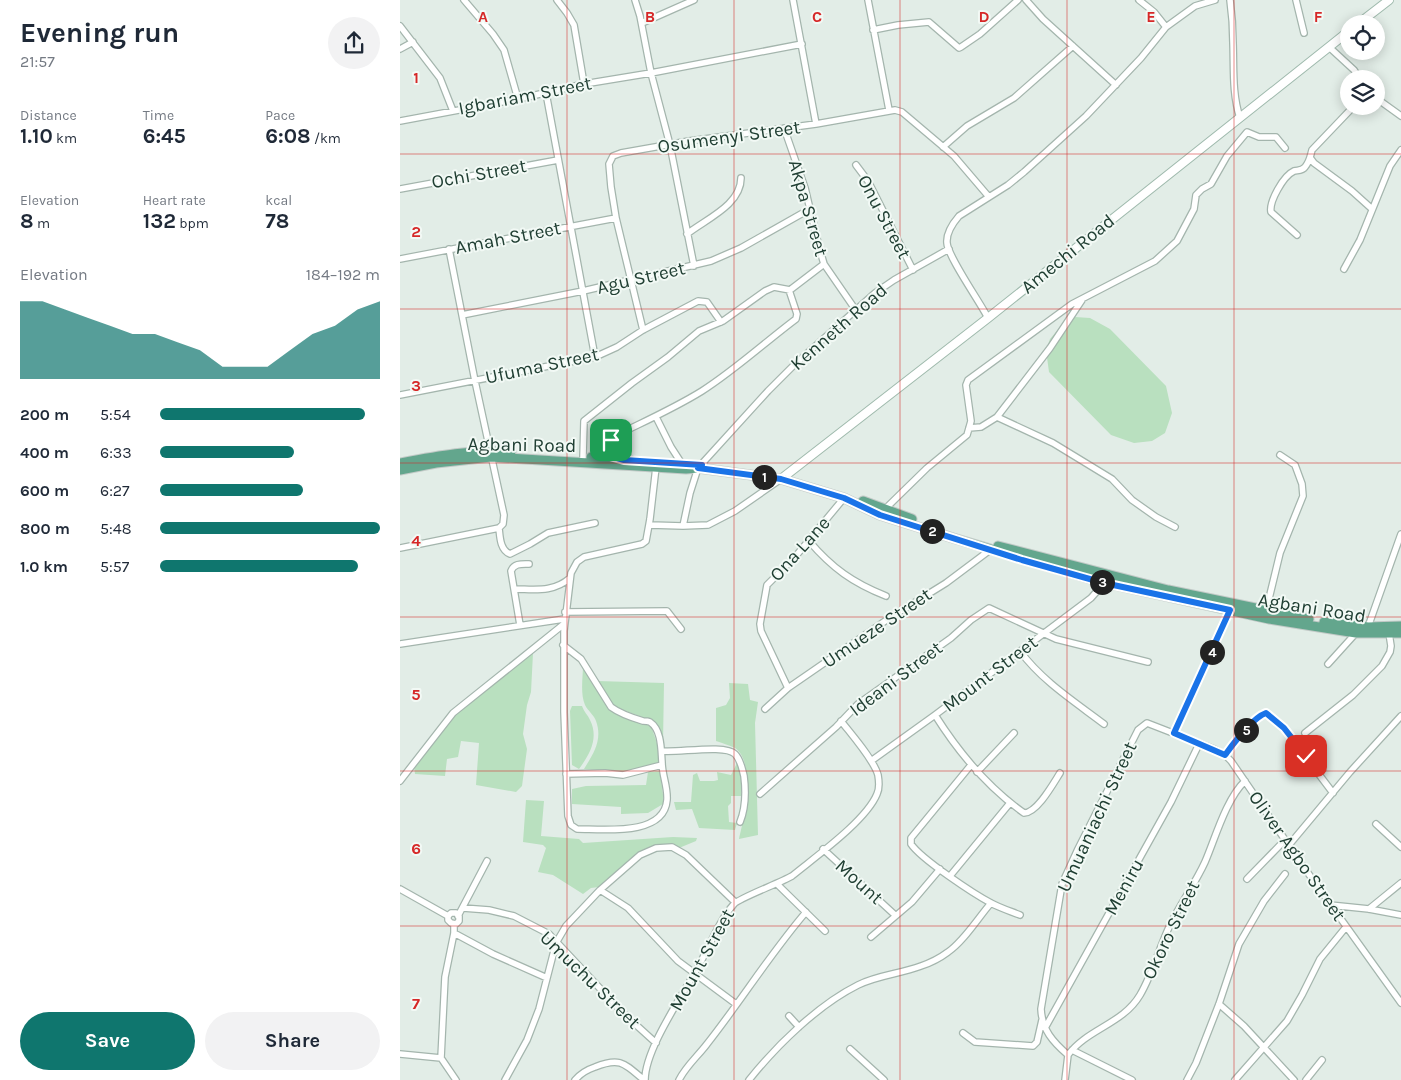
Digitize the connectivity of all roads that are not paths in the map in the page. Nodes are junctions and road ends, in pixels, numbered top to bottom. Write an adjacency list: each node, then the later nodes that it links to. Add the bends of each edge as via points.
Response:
1 (464, 0): 31 (street, via 504,50)
2 (556, 0): 28 (street, via 574,25)
3 (635, 0): 15 (street)
4 (694, 0): 15 (street)
5 (793, 0): 22 (street)
6 (868, 0): 18 (street)
7 (1018, 0): 18 (street, via 980,34 958,48 929,22)
8 (1026, 0): 23 (street)
9 (1140, 0): 17 (street)
10 (1215, 0): 17 (street, via 1195,6)
11 (1230, 0): 37 (street, via 1232,68)
12 (1296, 0): 19 (street)
13 (1389, 0): 14 (main road)
14 (1370, 15)
15 (642, 23): 27 (street)
16 (400, 26): 21 (street)
17 (1166, 27): 29 (street)
18 (873, 30): 34 (street)
19 (1304, 33)
20 (1340, 38): 24 (main road, Amechi Road)
21 (413, 42): 25 (street); 33 (street, via 440,78)
22 (802, 44): 27 (street, Igbariam Street); 39 (street)
23 (1073, 46): 29 (street); 42 (street, via 1014,98 967,126)
24 (1329, 47): 26 (street); 37 (main road, Amechi Road)
25 (400, 49)
26 (1354, 70)
27 (651, 73): 28 (street, Igbariam Street); 41 (street)
28 (584, 84): 30 (street, Igbariam Street)
29 (1116, 85): 50 (street, via 1024,172)
30 (546, 92): 31 (street, Igbariam Street); 46 (street)
31 (518, 99): 33 (street, Igbariam Street)
32 (1385, 104): 36 (street)
33 (453, 110): 38 (street, Igbariam Street)
34 (889, 110): 39 (street, Osumenyi Street); 42 (street, via 902,112)
35 (1345, 115): 45 (street, via 1312,150)
36 (1401, 116)
37 (1240, 118): 70 (main road, Amechi Road)
38 (400, 121)
39 (816, 124): 40 (street, Osumenyi Street)
40 (784, 128): 41 (street, Osumenyi Street); 51 (street, Akpa Street)
41 (670, 145): 53 (street, Osumenyi Street, via 621,153 610,160); 55 (street)
42 (943, 147): 50 (street)
43 (1284, 148): 67 (street, via 1276,138 1259,138 1247,132 1211,184 1196,195 1194,208 1177,242 1155,261)
44 (1401, 150): 52 (street, via 1390,166)
45 (1311, 158): 52 (street); 56 (street, via 1302,170 1286,178 1270,207 1273,215)
46 (558, 160): 49 (street, Ochi Street); 54 (street)
47 (856, 165): 63 (street, Onu Street, via 866,178)
48 (741, 178): 55 (street, via 734,200)
49 (400, 189)
50 (989, 197): 58 (street, via 954,222 947,237)
51 (810, 209): 60 (street, Akpa Street); 61 (street, Agu Street, via 740,248)
52 (1372, 209): 62 (street)
53 (616, 218): 54 (street, Amah Street); 64 (street, Osumenyi Street)
54 (570, 226): 57 (street, Amah Street); 66 (street)
55 (687, 234): 61 (street)
56 (1297, 235)
57 (449, 249): 59 (street, Amah Street); 69 (street)
58 (949, 249): 63 (street, Kenneth Road); 70 (street)
59 (400, 259)
60 (824, 264): 65 (street); 68 (street, Akpa Street)
61 (694, 266): 64 (street, Agu Street)
62 (1344, 269)
63 (913, 270): 68 (street, Kenneth Road, via 881,288)
64 (630, 280): 66 (street, Agu Street); 72 (street, Osumenyi Street)
65 (789, 290): 71 (street, via 774,287 765,291); 76 (street, via 796,319 714,383)
66 (583, 291): 69 (street, Agu Street); 73 (street)
67 (1083, 298): 77 (street); 78 (street, via 968,380)
68 (854, 310): 86 (street, Kenneth Road, via 768,391)
69 (462, 315): 74 (street)
70 (988, 318): 88 (main road, Amechi Road)
71 (721, 322): 72 (street, Ufuma Street, via 709,305 699,300); 81 (street, via 699,331 586,420)
72 (643, 330): 73 (street, Ufuma Street)
73 (595, 357): 74 (street, Ufuma Street)
74 (475, 381): 75 (street, Ufuma Street); 79 (street)
75 (400, 395)
76 (656, 417): 82 (street, via 613,437); 84 (street)
77 (998, 417): 78 (street, via 981,427); 94 (street, via 1054,443 1112,479 1132,500)
78 (970, 428): 90 (street, via 962,440 927,468)
79 (490, 454): 81 (main road, Agbani Road); 83 (main road, Agbani Road, via 452,454); 85 (main road, Agbani Road); 87 (main road, Agbani Road); 95 (street, via 504,515)
80 (1280, 455): 106 (street, via 1295,465 1303,496 1280,552)
81 (583, 456): 82 (main road, Agbani Road)
82 (610, 456): 84 (main road, Agbani Road)
83 (400, 463)
84 (682, 464): 86 (main road, Agbani Road)
85 (656, 467): 86 (main road, Agbani Road); 92 (street)
86 (700, 467): 88 (main road, Agbani Road, via 751,470); 93 (street)
87 (400, 470)
88 (784, 477): 89 (main road, Agbani Road); 90 (main road, Agbani Road); 93 (street, via 735,511 708,525)
89 (844, 498): 90 (main road, Agbani Road); 97 (street, Ona Lane)
90 (882, 512): 99 (main road, Agbani Road); 102 (main road, Agbani Road)
91 (596, 523): 95 (street, via 548,533 510,554 502,548)
92 (650, 525): 93 (street); 101 (street, via 644,543 584,557 575,565)
93 (683, 526)
94 (1175, 527)
95 (499, 528): 98 (street)
96 (1401, 534): 111 (street)
97 (809, 541): 104 (street, via 848,578); 122 (street, Ona Lane, via 767,585 763,601 762,636)
98 (400, 548)
99 (990, 550): 102 (main road, Agbani Road); 122 (street, Umueze Street)
100 (529, 564): 103 (street, via 511,569)
101 (570, 578): 103 (street, via 548,589); 107 (street)
102 (1108, 579): 105 (main road, Agbani Road); 113 (street, Mount Street, via 1090,598)
103 (514, 589): 109 (street)
104 (886, 596)
105 (1231, 607): 106 (main road, Agbani Road); 114 (main road, Agbani Road, via 1269,619); 130 (street)
106 (1266, 611): 111 (main road, Agbani Road)
107 (565, 612): 108 (street); 112 (street, via 667,611)
108 (564, 622): 109 (street); 118 (street); 140 (street, via 453,713)
109 (520, 625): 117 (street)
110 (1401, 626): 111 (main road, Agbani Road)
111 (1368, 627)
112 (681, 629)
113 (1045, 633): 119 (street, Mount Street); 120 (street, via 1073,644); 126 (street, Ideani Street, via 987,609 858,704)
114 (1356, 633): 115 (main road, Agbani Road); 121 (street)
115 (1389, 633): 116 (main road, Agbani Road); 128 (street, via 1390,652 1382,666 1353,695)
116 (1401, 633)
117 (400, 644)
118 (563, 645): 132 (street, via 582,659 611,707 651,723); 139 (street)
119 (1020, 651): 124 (street, Mount Street); 127 (street, via 1036,670)
120 (1148, 662)
121 (1328, 664)
122 (788, 688): 123 (street, Umueze Street)
123 (766, 709)
124 (934, 715): 134 (street, Mount Street); 136 (street)
125 (1401, 716): 142 (street)
126 (841, 721): 134 (street, Mount Street); 143 (street, Ideani Street)
127 (1104, 724)
128 (1305, 732)
129 (1014, 733): 137 (street)
130 (1174, 733): 131 (street, Oliver Agbo Street); 183 (street, Umuaniachi Street, via 1149,723 1138,730 1067,871 1057,905 1041,1003)
131 (1199, 744): 133 (street, Oliver Agbo Street); 185 (street, Meniru, via 1171,802)
132 (662, 750): 135 (street); 145 (street, via 724,750 735,754 742,767 745,786 744,813)
133 (1225, 755): 141 (street, Oliver Agbo Street); 142 (street, via 1244,731 1267,713 1284,728)
134 (870, 761): 150 (street, Mount Street, via 879,779 876,796 852,825)
135 (662, 765): 139 (street, via 623,775); 139 (street, via 668,791 666,810 653,822 630,830 577,829 571,825)
136 (971, 765): 137 (street); 152 (street, via 911,838 912,846)
137 (977, 772): 144 (street)
138 (1060, 773): 144 (street, via 1029,813)
139 (566, 774)
140 (400, 781)
141 (1245, 781): 148 (street, Oliver Agbo Street); 190 (street, Okoro Street, via 1233,797 1139,996 1123,1015)
142 (1333, 793): 148 (street)
143 (760, 794)
144 (1010, 803): 154 (street)
145 (740, 822)
146 (1376, 824): 149 (street)
147 (1401, 838): 149 (street)
148 (1287, 842): 155 (street); 162 (street, Oliver Agbo Street)
149 (1399, 845)
150 (823, 849): 157 (street, Mount Street, via 800,870); 166 (street, Mount)
151 (487, 860): 163 (street)
152 (940, 869): 154 (street); 166 (street, via 912,902)
153 (1285, 874): 181 (street, via 1244,934)
154 (950, 876): 161 (street)
155 (1247, 880)
156 (1401, 883): 164 (street)
157 (777, 884): 160 (street, Mount Street); 165 (street)
158 (400, 889): 169 (street)
159 (600, 890): 160 (street, via 640,856 656,848 672,847 686,855); 176 (street, via 566,926); 177 (street, via 628,908 678,961)
160 (735, 902): 177 (street, Mount Street)
161 (990, 903): 167 (street); 184 (street, via 948,952 921,966 873,978 856,986)
162 (1330, 905): 164 (street); 172 (street, Oliver Agbo Street)
163 (463, 908): 170 (street); 176 (street, Umuchu Street, via 514,916 549,934)
164 (1369, 909): 168 (street)
165 (806, 912): 173 (street); 180 (street)
166 (895, 915): 175 (street)
167 (1020, 915)
168 (1401, 915)
169 (448, 916): 170 (street, via 454,913); 171 (street, via 449,922)
170 (458, 916): 171 (street, via 459,921)
171 (454, 924): 174 (street)
172 (1346, 927): 179 (street, Oliver Agbo Street); 188 (street, via 1320,959 1287,1021)
173 (825, 931)
174 (454, 933): 178 (street); 192 (street, via 445,977)
175 (871, 937)
176 (556, 943): 178 (street); 187 (street, Umuchu Street)
177 (694, 972): 180 (street); 187 (street, Mount Street)
178 (547, 978): 195 (street, via 527,1040)
179 (1401, 1003)
180 (736, 1004): 198 (street)
181 (1219, 1004): 188 (street); 203 (street)
182 (790, 1016): 184 (street)
183 (1042, 1020): 185 (street, Umuaniachi Street); 186 (street, via 1033,1046 975,1042)
184 (799, 1027): 199 (street)
185 (1045, 1028): 190 (street, Umuaniachi Street, via 1053,1042)
186 (963, 1033)
187 (656, 1043): 197 (street, Mount Street)
188 (1264, 1047): 204 (street); 205 (street)
189 (850, 1049): 200 (street)
190 (1070, 1052): 201 (street); 202 (street, Umuaniachi Street)
191 (400, 1054): 192 (street)
192 (441, 1058): 194 (street)
193 (1322, 1060): 206 (street)
194 (456, 1080)
195 (505, 1080)
196 (575, 1080): 197 (street, via 587,1070 609,1061 628,1066)
197 (644, 1080)
198 (679, 1080)
199 (749, 1080)
200 (884, 1080)
201 (1065, 1080)
202 (1132, 1080)
203 (1187, 1080)
204 (1235, 1080)
205 (1294, 1080)
206 (1306, 1080)

